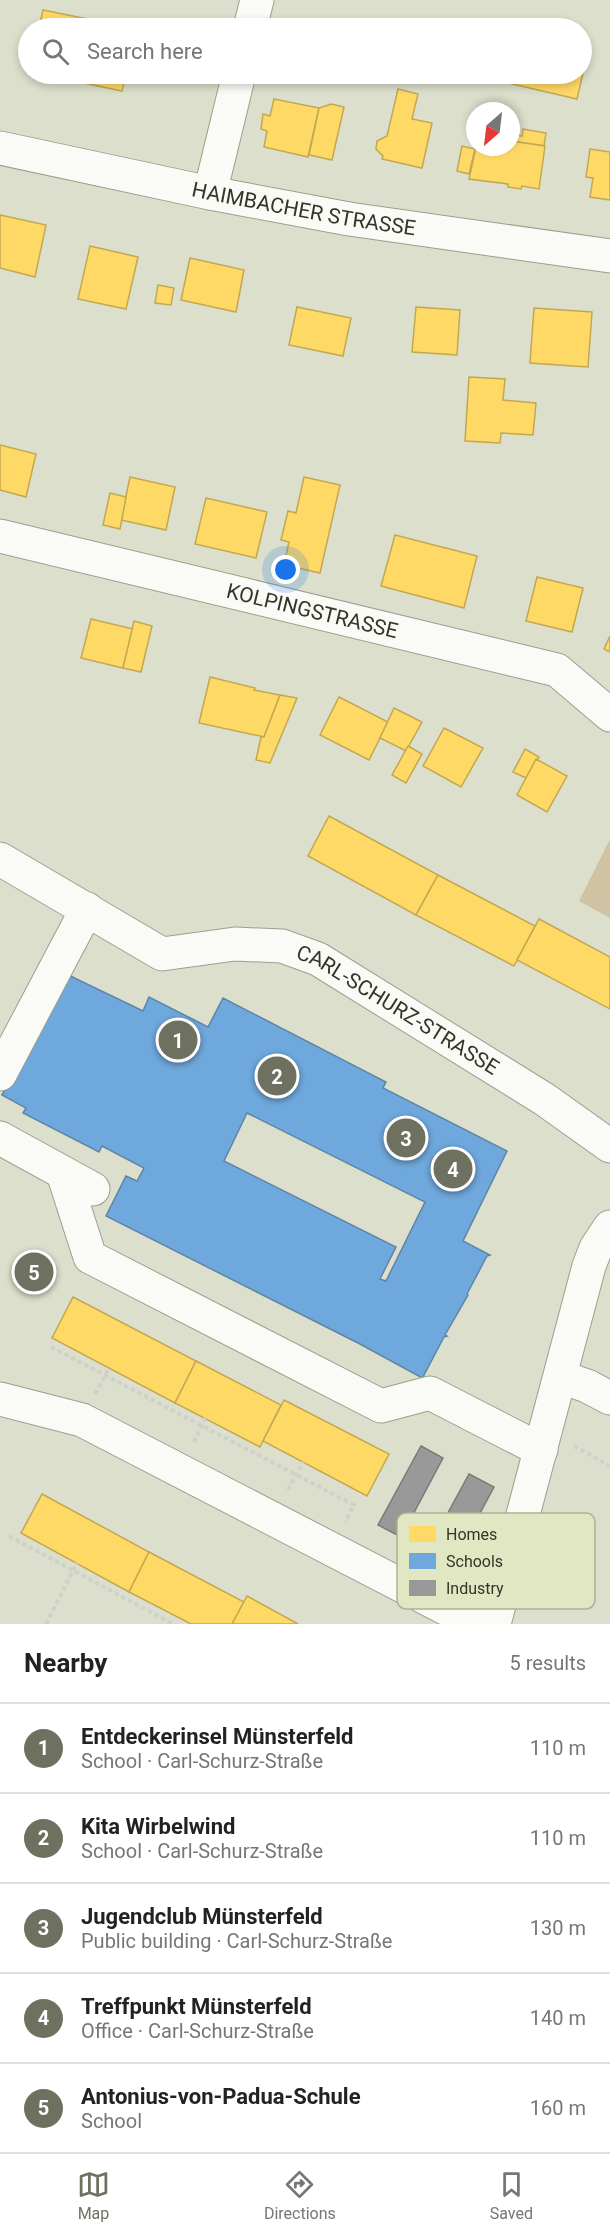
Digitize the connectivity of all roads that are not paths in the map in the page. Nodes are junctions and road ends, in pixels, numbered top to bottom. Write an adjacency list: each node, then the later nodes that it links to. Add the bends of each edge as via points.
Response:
1 (256, 0): 2 (street)
2 (252, 18)
3 (237, 84): 5 (street)
4 (0, 148): 5 (street, HAIMBACHER STRASSE)
5 (210, 194): 6 (street, HAIMBACHER STRASSE, via 349,219)
6 (610, 256)
7 (0, 536): 8 (street, KOLPINGSTRASSE, via 557,670)
8 (610, 715)
9 (0, 859): 10 (street)
10 (87, 909): 11 (street); 13 (street, CARL-SCHURZ-STRASSE, via 162,954 235,944 282,946 318,959 544,1099)
11 (0, 1074)
12 (0, 1138): 14 (street)
13 (610, 1146)
14 (63, 1173): 15 (street); 20 (street, via 90,1257 381,1406 430,1393)
15 (93, 1189)
16 (610, 1227): 17 (street, via 589,1266)
17 (561, 1377): 18 (street); 20 (street)
18 (610, 1398)
19 (0, 1399): 22 (street, via 75,1417)
20 (557, 1448): 21 (street)
21 (534, 1513)
22 (397, 1583)
23 (447, 1609): 25 (street)
24 (499, 1609): 26 (street)
25 (476, 1624)
26 (494, 1624)

